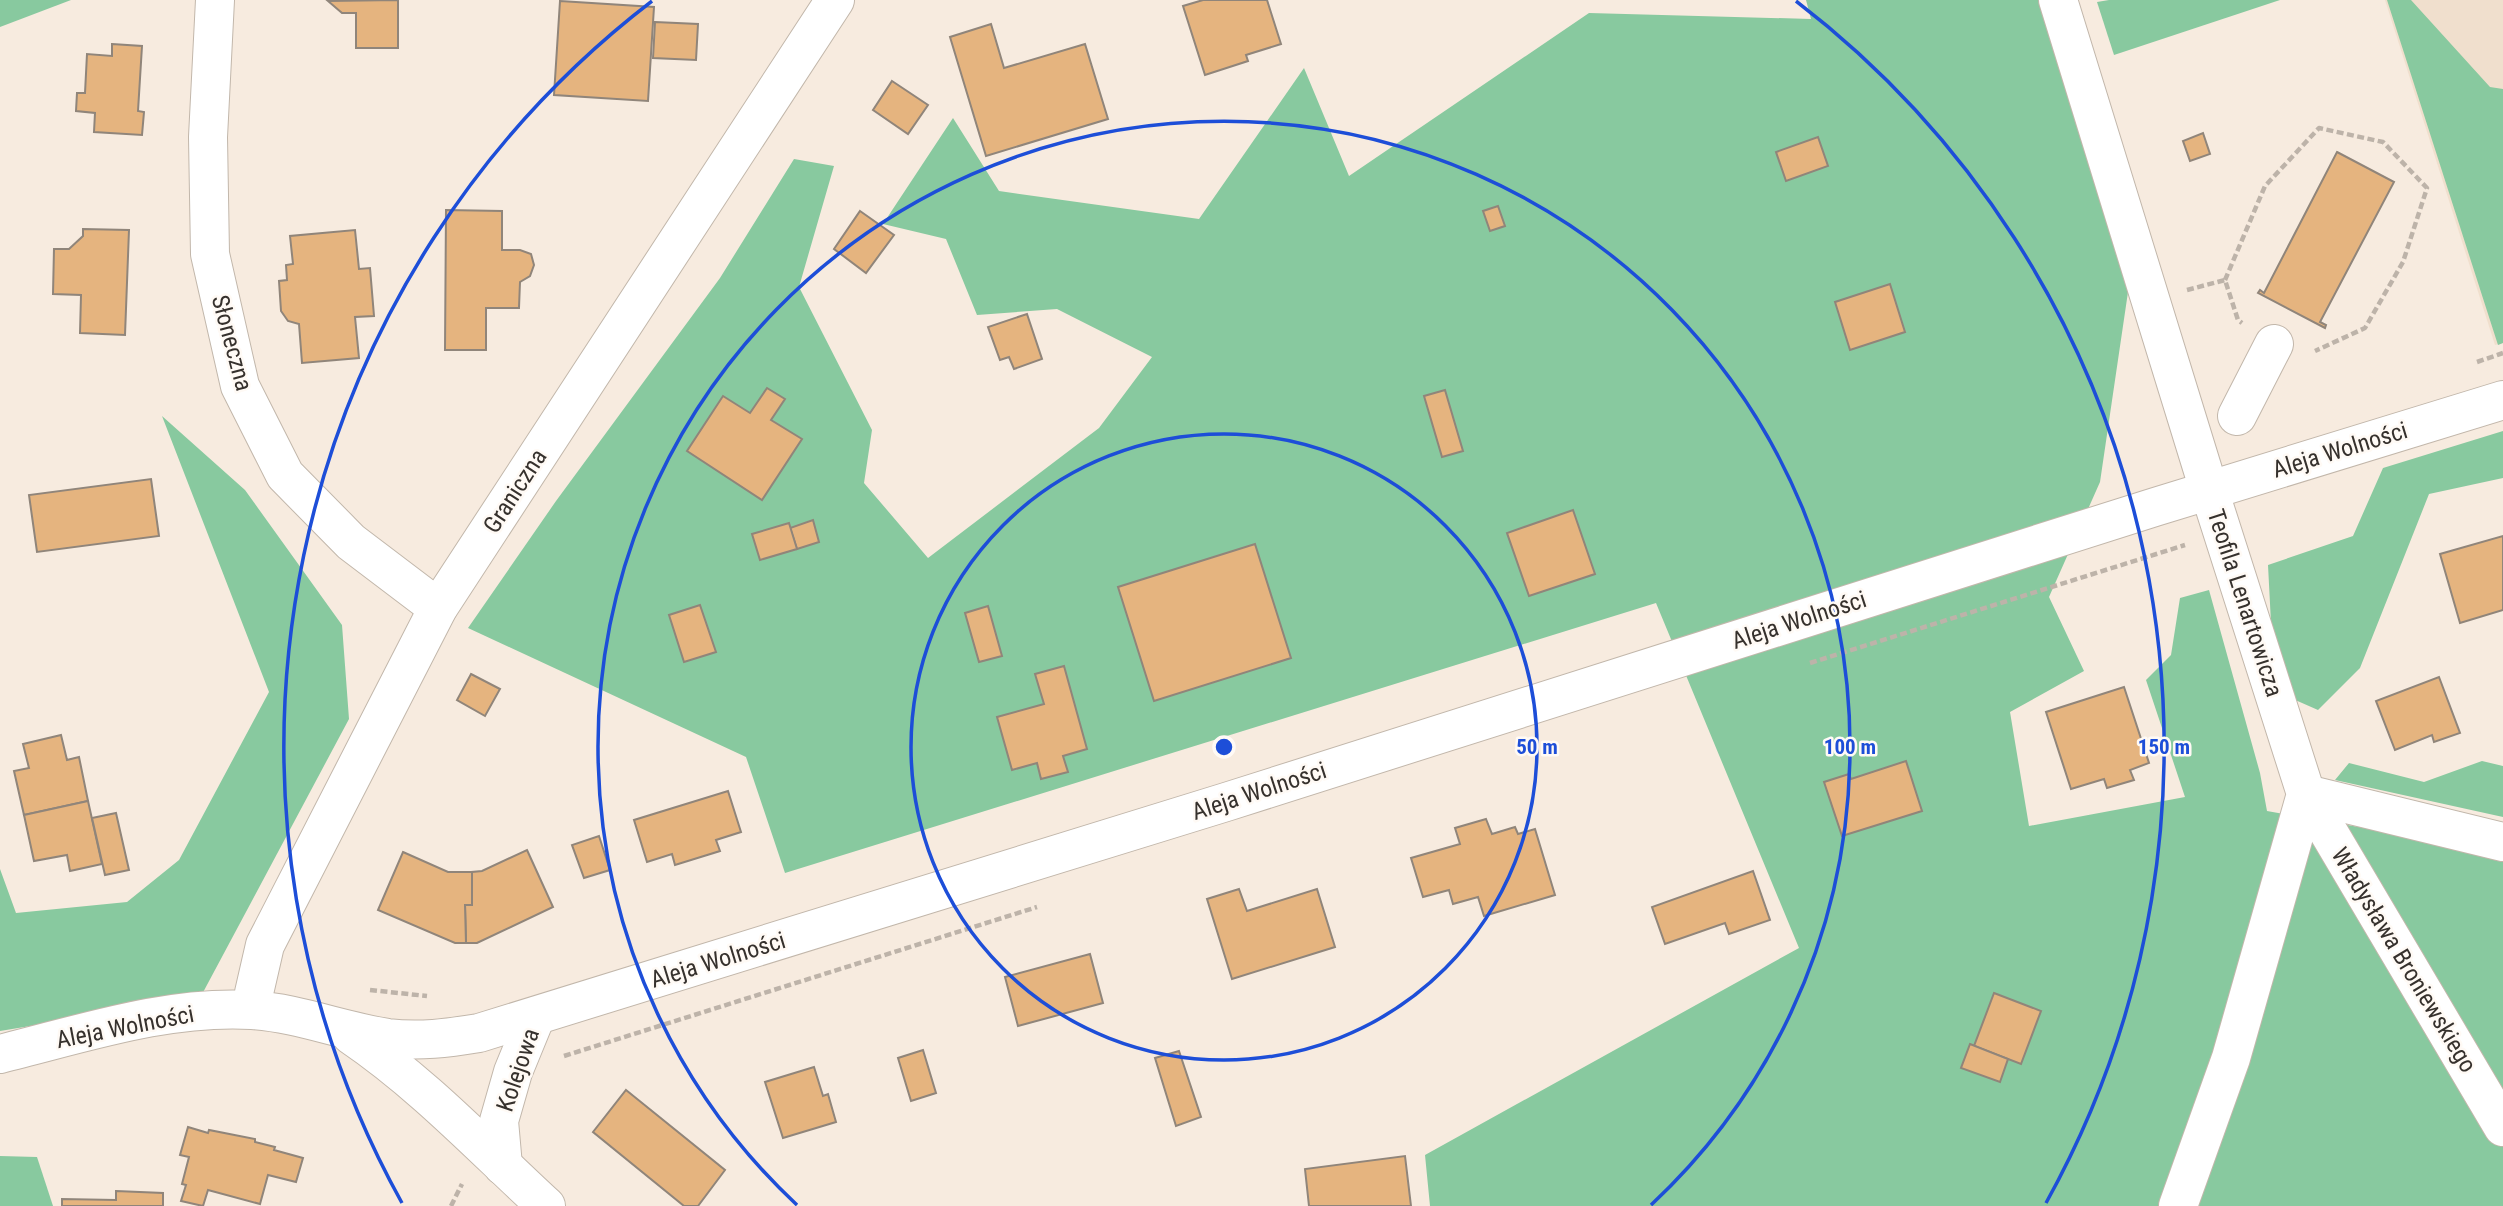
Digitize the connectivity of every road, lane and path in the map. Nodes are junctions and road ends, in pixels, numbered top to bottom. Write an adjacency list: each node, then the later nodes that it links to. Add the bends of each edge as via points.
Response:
1 (215, 0): 10 (street, Słoneczna, via 208,137 210,254 240,386 285,475 351,542)
2 (835, 0): 10 (street, Graniczna)
3 (2059, 0): 9 (street, Teofila Lenartowicza)
4 (2225, 280): 5 (path); 6 (path, via 2238,320); 6 (path, via 2265,186 2319,128 2384,142 2427,188 2403,262 2365,328 2307,355)
5 (2187, 290)
6 (2274, 344): 8 (street)
7 (2503, 400): 9 (street, Aleja Wolności)
8 (2237, 416)
9 (2209, 490): 11 (street, Teofila Lenartowicza); 16 (street, Aleja Wolności)
10 (438, 608): 15 (street, Graniczna, via 265,945 254,993)
11 (2306, 794): 12 (street); 19 (street, Władysława Broniewskiego); 22 (street, via 2231,1058)
12 (2503, 842)
13 (358, 989): 14 (path)
14 (435, 996)
15 (256, 1010): 17 (street, Aleja Wolności); 18 (street, Aleja Wolności, via 170,1013)
16 (536, 1016): 17 (street, Aleja Wolności, via 479,1033 430,1040); 20 (street, Kolejowa, via 499,1121)
17 (342, 1029): 20 (street, via 412,1080)
18 (0, 1054)
19 (2503, 1127)
20 (503, 1166): 21 (street)
21 (546, 1206)
22 (2178, 1206)

